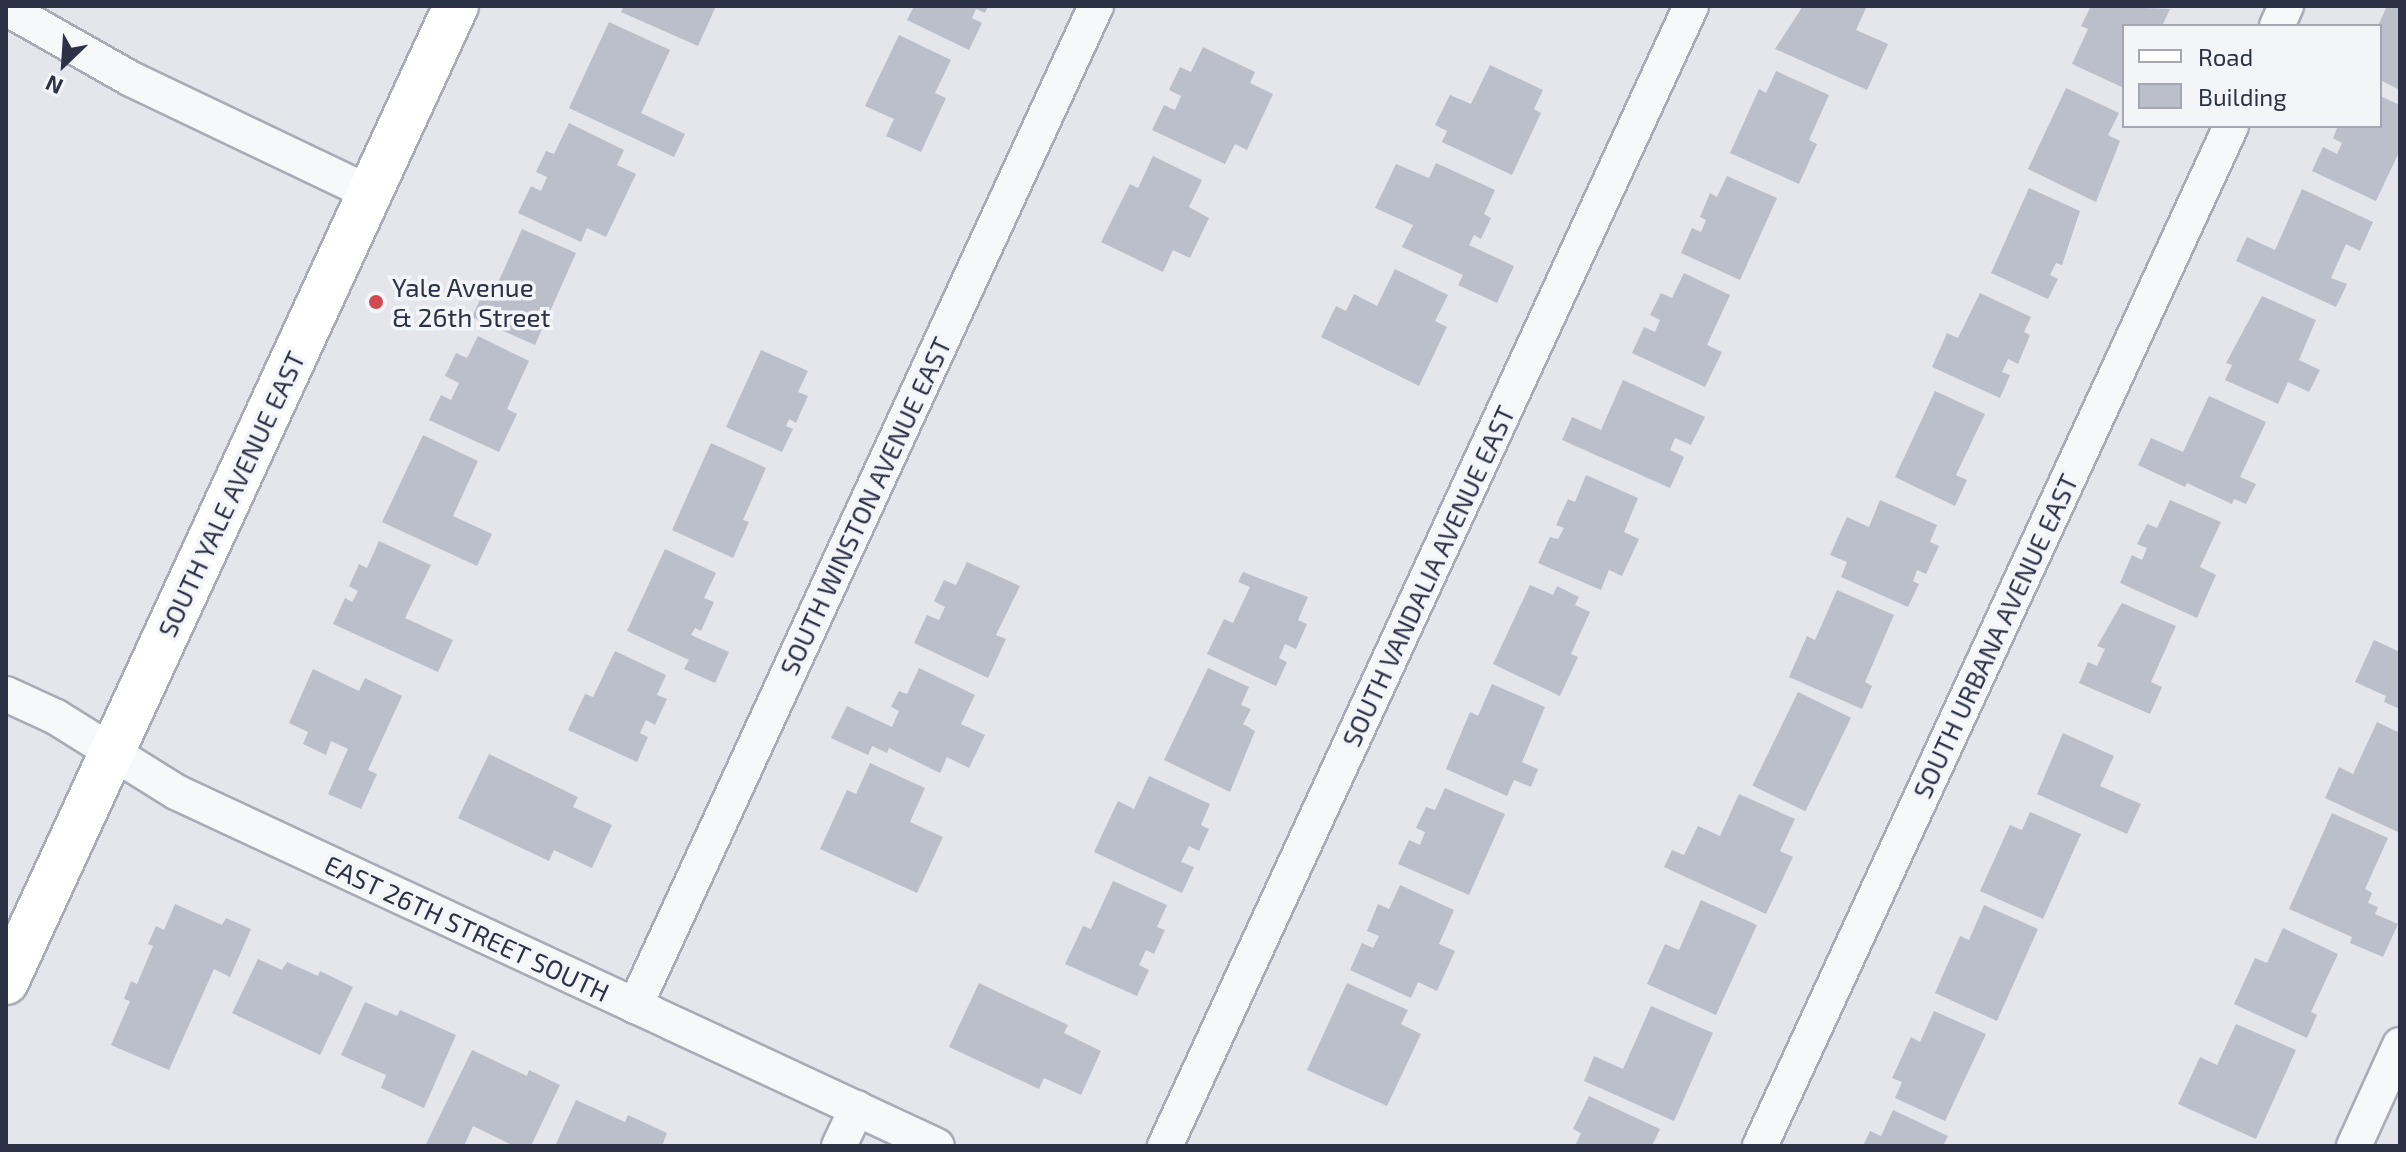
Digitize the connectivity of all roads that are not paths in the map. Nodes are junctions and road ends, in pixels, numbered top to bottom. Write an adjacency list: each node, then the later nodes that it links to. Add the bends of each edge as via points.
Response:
1 (456, 6): 6 (main road, SOUTH YALE AVENUE EAST)
2 (1096, 6): 10 (street, SOUTH WINSTON AVENUE EAST)
3 (1691, 6): 15 (street, SOUTH VANDALIA AVENUE EAST)
4 (6, 8): 6 (street, via 131,79)
5 (2230, 128): 16 (street, SOUTH URBANA AVENUE EAST)
6 (370, 193): 8 (main road, SOUTH YALE AVENUE EAST)
7 (6, 694): 8 (street, EAST 26TH STREET SOUTH)
8 (112, 751): 9 (main road, SOUTH YALE AVENUE EAST); 10 (street, EAST 26TH STREET SOUTH, via 176,792)
9 (6, 982)
10 (635, 1006): 12 (street, EAST 26TH STREET SOUTH)
11 (2400, 1045): 17 (street)
12 (857, 1108): 13 (street); 14 (street, EAST 26TH STREET SOUTH)
13 (839, 1146)
14 (937, 1146)
15 (1165, 1146)
16 (1760, 1146)
17 (2354, 1146)

